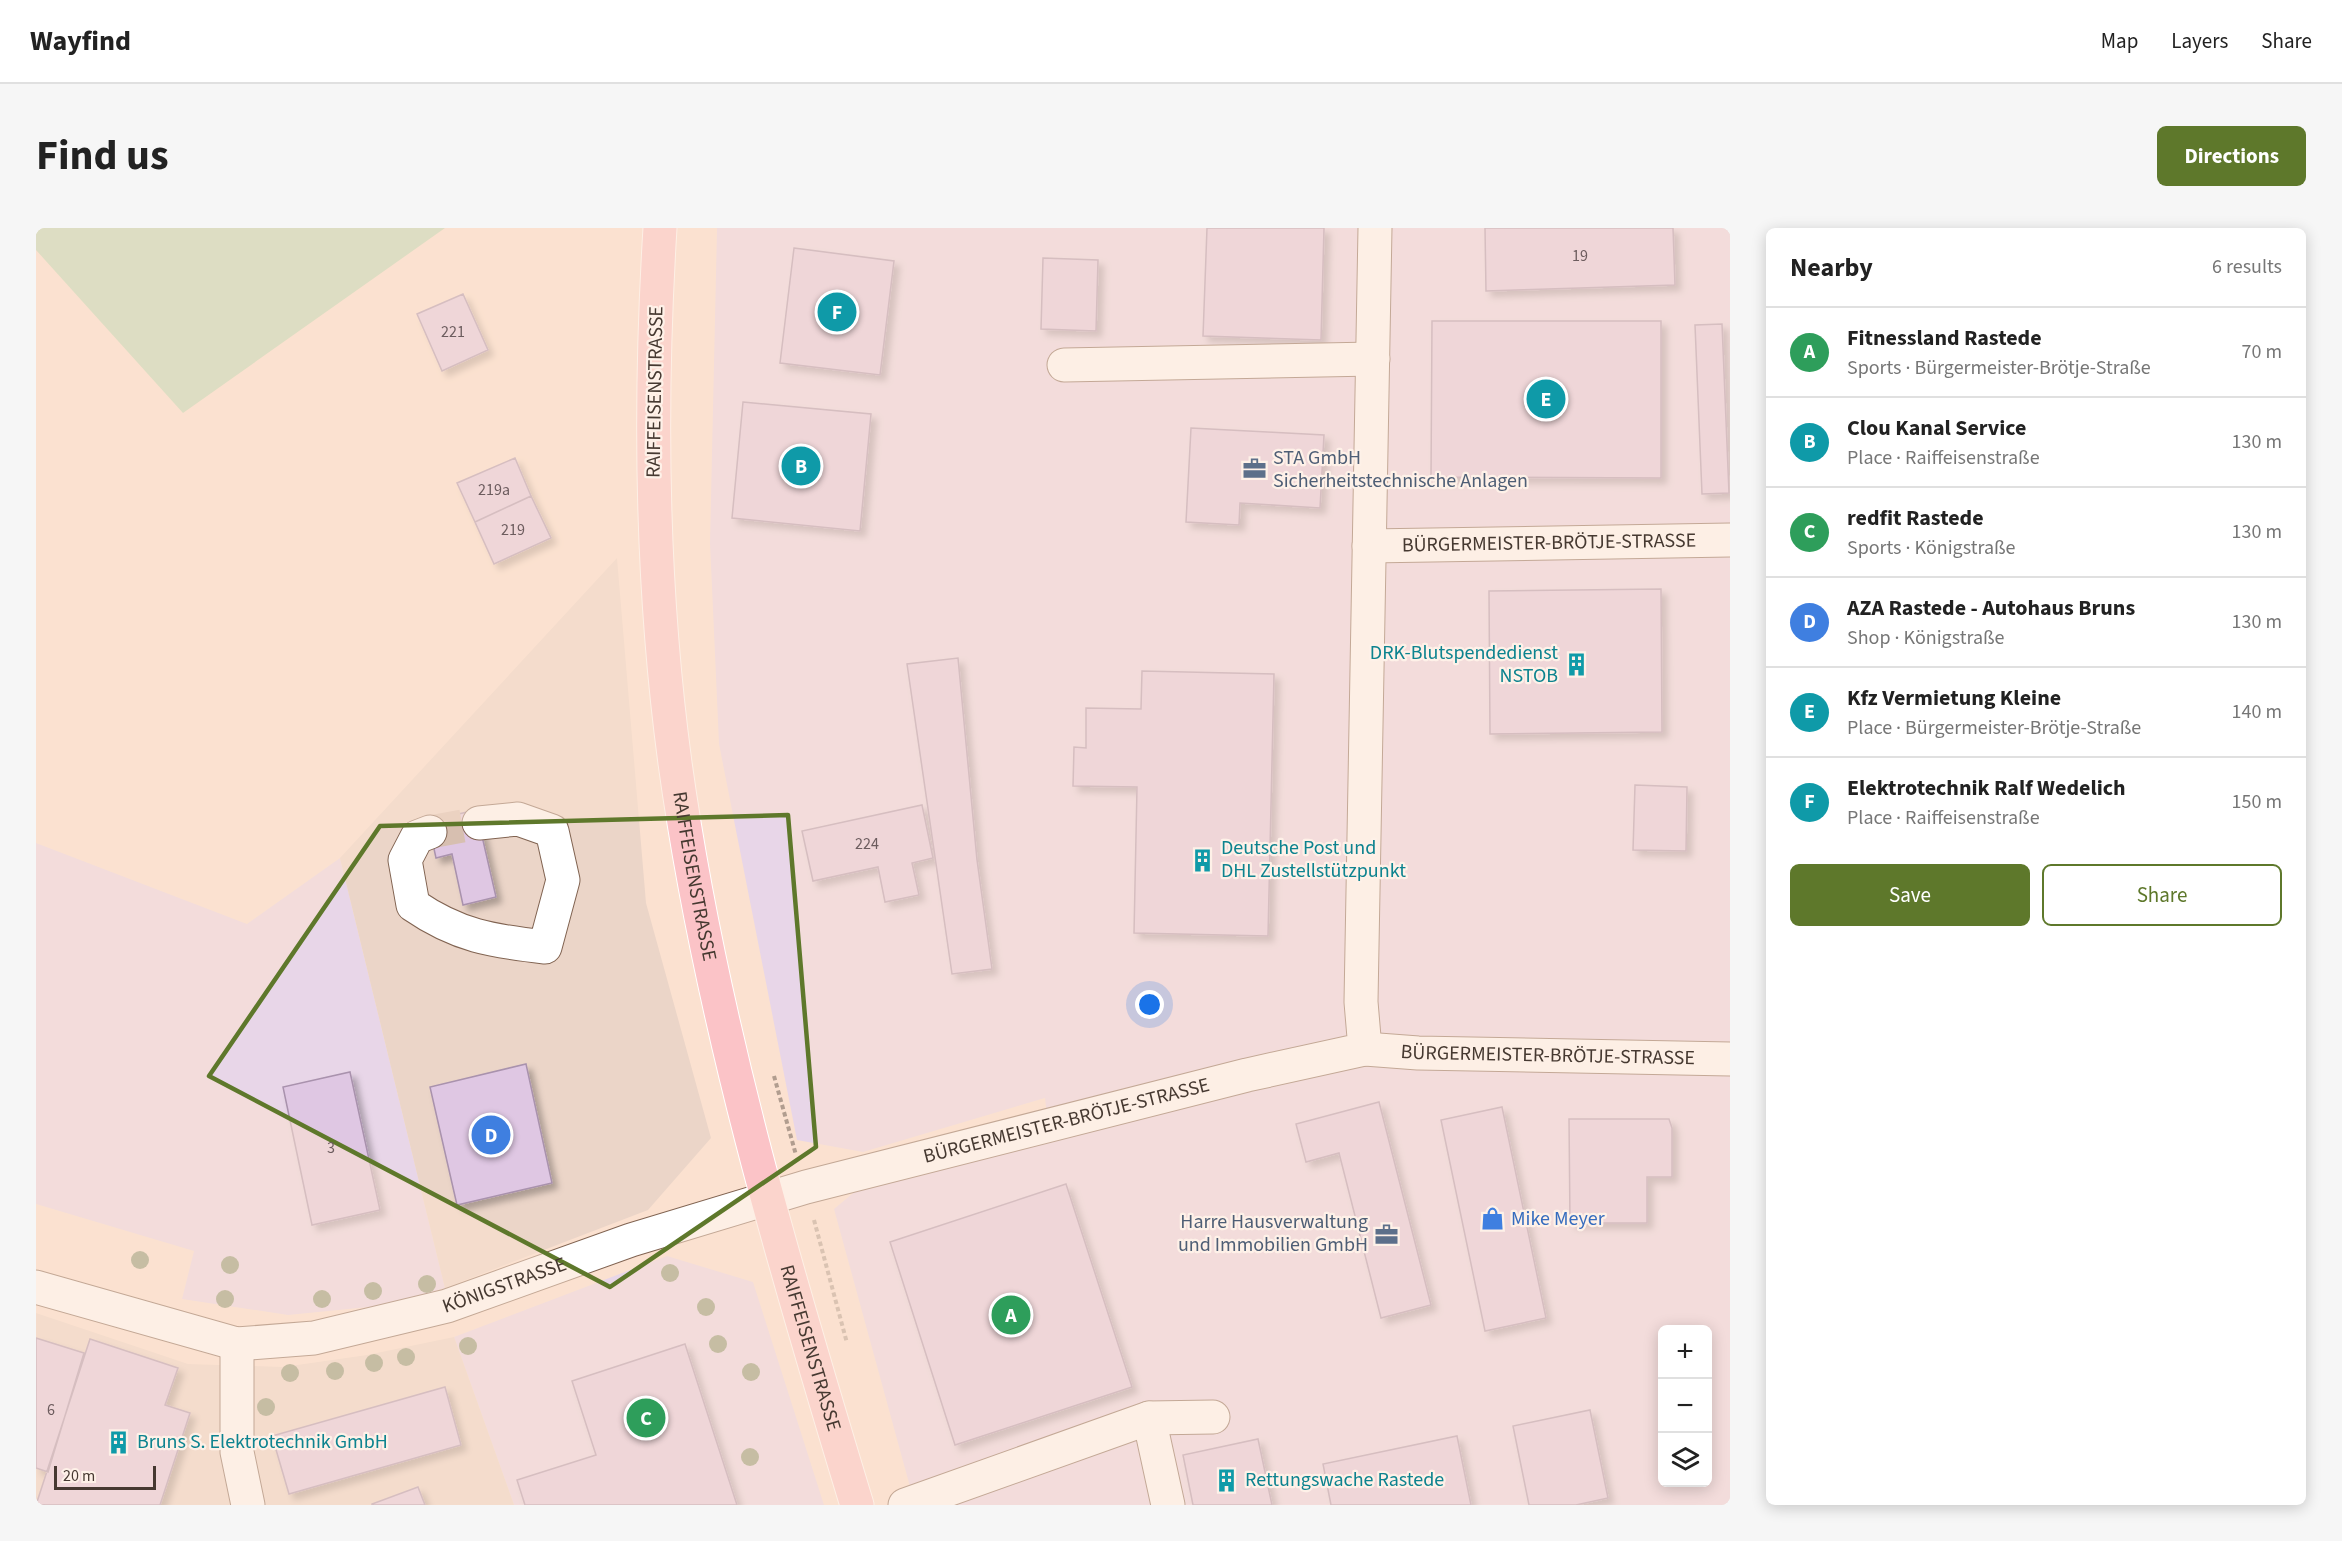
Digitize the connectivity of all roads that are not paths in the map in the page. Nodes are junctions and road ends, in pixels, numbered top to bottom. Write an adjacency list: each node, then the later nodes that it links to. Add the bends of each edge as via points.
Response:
1 (660, 228): 11 (main road, RAIFFEISENSTRASSE, via 653,340 654,532 669,703 692,865 716,987)
2 (1375, 228): 3 (street)
3 (1373, 359): 4 (street); 6 (street)
4 (1064, 365)
5 (1730, 540): 6 (street, BÜRGERMEISTER-BRÖTJE-STRASSE)
6 (1369, 546): 9 (street, via 1361,1002)
7 (479, 823): 8 (street, via 518,819 552,831 563,880 544,946 495,941 441,924 413,905 405,860 417,837)
8 (430, 832)
9 (1365, 1048): 10 (street, BÜRGERMEISTER-BRÖTJE-STRASSE, via 1418,1053); 11 (street, BÜRGERMEISTER-BRÖTJE-STRASSE, via 1193,1088)
10 (1730, 1059)
11 (767, 1198): 13 (street, KÖNIGSTRASSE, via 631,1240 456,1303 391,1321 314,1338); 17 (main road, RAIFFEISENSTRASSE)
12 (36, 1287): 13 (street, KÖNIGSTRASSE)
13 (237, 1344): 16 (street, via 237,1452)
14 (1213, 1417): 15 (street)
15 (1149, 1418): 18 (street); 19 (street)
16 (248, 1505)
17 (857, 1505)
18 (905, 1505)
19 (1168, 1505)

